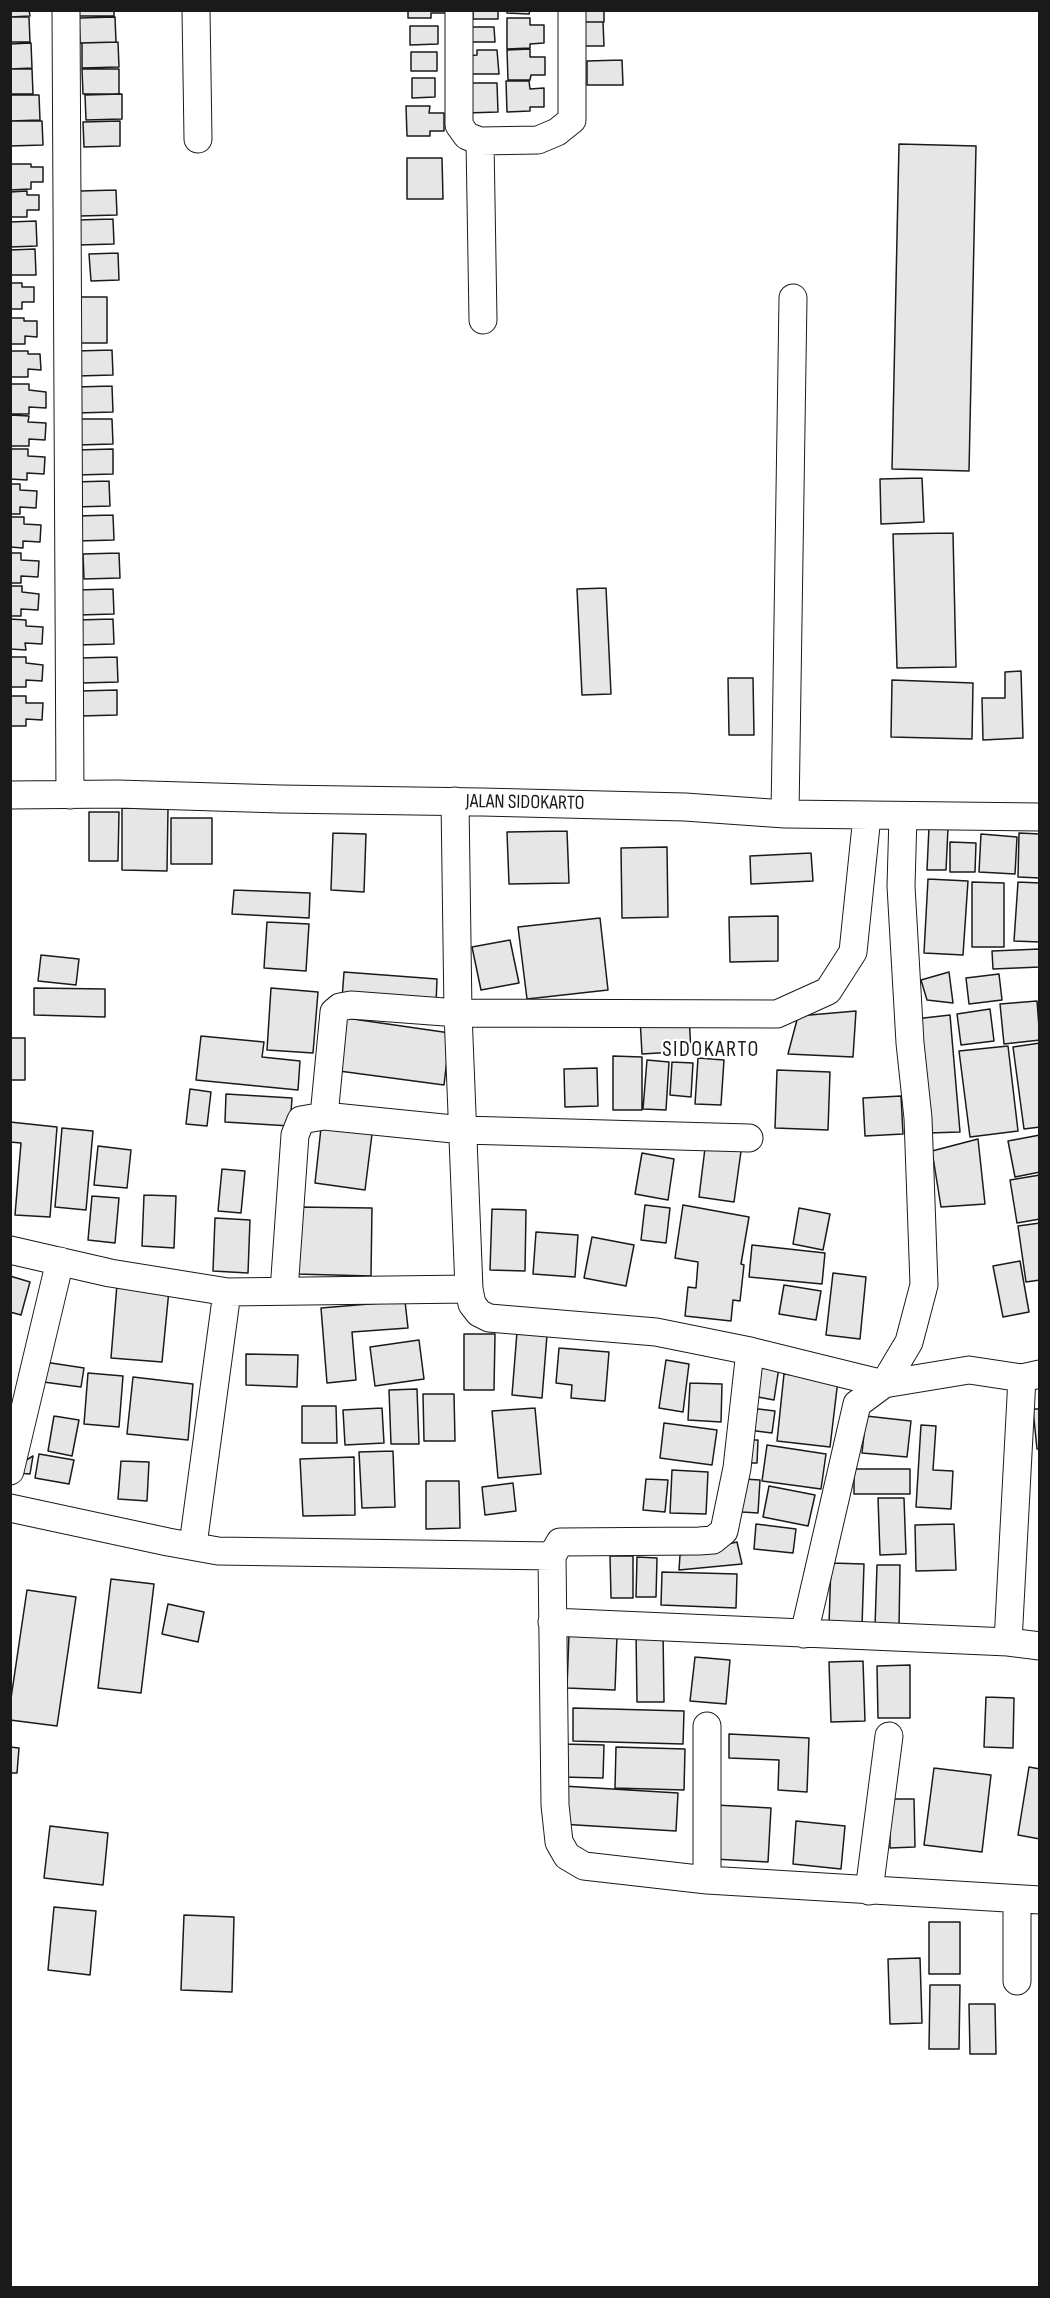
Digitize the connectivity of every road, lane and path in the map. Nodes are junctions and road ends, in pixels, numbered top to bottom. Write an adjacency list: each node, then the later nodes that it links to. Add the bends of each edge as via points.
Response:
1 (66, 10): 10 (street)
2 (196, 10): 5 (street)
3 (459, 10): 6 (street, via 459,126 467,136)
4 (572, 10): 6 (street, via 572,120 538,140)
5 (198, 139)
6 (480, 141): 8 (street)
7 (793, 298): 12 (street)
8 (483, 320)
9 (10, 795): 10 (street, JALAN SIDOKARTO)
10 (70, 795): 11 (street, JALAN SIDOKARTO)
11 (455, 801): 12 (street, JALAN SIDOKARTO, via 685,807); 16 (street)
12 (785, 814): 13 (street, JALAN SIDOKARTO)
13 (867, 816): 14 (street, JALAN SIDOKARTO); 16 (street, via 853,952 828,991 777,1014)
14 (903, 816): 15 (street, JALAN SIDOKARTO); 27 (street, via 902,886 918,1118 924,1285 909,1342)
15 (1040, 818)
16 (458, 1013): 17 (street, via 340,1007 334,1012); 18 (street)
17 (324, 1116): 18 (street); 23 (street, via 300,1120 295,1135)
18 (463, 1130): 19 (street); 22 (street)
19 (749, 1138)
20 (10, 1250): 21 (street)
21 (60, 1261): 24 (street); 28 (street)
22 (469, 1289): 23 (street); 25 (street, via 472,1304 489,1318 656,1332)
23 (284, 1291): 24 (street)
24 (228, 1292): 30 (street)
25 (750, 1351): 27 (street); 31 (street, via 737,1468 724,1531 713,1540 699,1541 560,1542)
26 (1031, 1376): 27 (street, via 969,1370); 34 (street)
27 (884, 1384): 33 (street, via 857,1404)
28 (10, 1471)
29 (10, 1508): 30 (street)
30 (193, 1545): 31 (street, via 218,1551)
31 (552, 1556): 32 (street)
32 (552, 1622): 33 (street); 38 (street, via 555,1805 559,1842 567,1856 584,1866)
33 (804, 1634): 34 (street)
34 (1008, 1642): 35 (street)
35 (1040, 1646)
36 (707, 1726): 38 (street)
37 (889, 1736): 39 (street)
38 (707, 1880): 39 (street)
39 (869, 1891): 40 (street)
40 (1028, 1899): 41 (street)
41 (1017, 1981)

